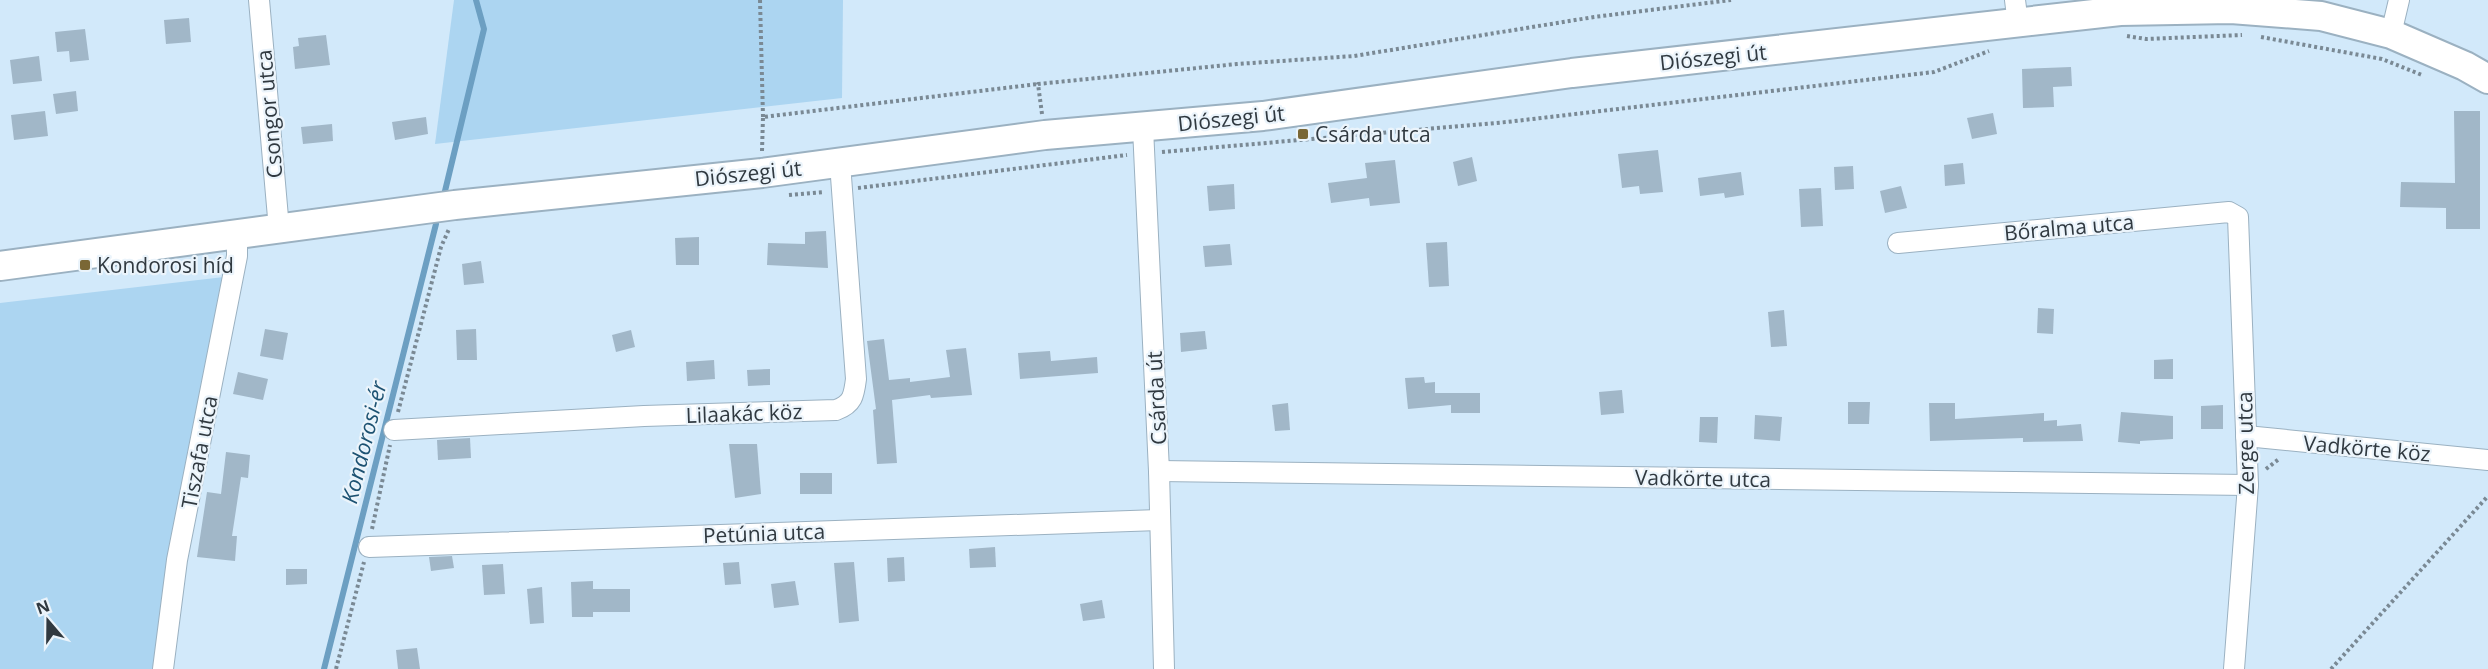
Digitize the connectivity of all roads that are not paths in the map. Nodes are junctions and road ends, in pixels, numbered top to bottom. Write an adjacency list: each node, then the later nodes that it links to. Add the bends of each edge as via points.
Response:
1 (259, 0): 9 (street, Csongor utca)
2 (2399, 0): 4 (street)
3 (2016, 12): 4 (main road, Diószegi út, via 2231,9 2321,16); 6 (main road, Diószegi út, via 1263,116)
4 (2391, 34): 5 (main road, Diószegi út)
5 (2488, 79)
6 (1143, 140): 7 (main road, Diószegi út, via 1045,135); 16 (street, Csárda út)
7 (841, 176): 9 (main road, Diószegi út, via 762,173 455,205); 13 (street, Lilaakác köz, via 856,379 854,397 847,406 836,410)
8 (2238, 217): 11 (street, Bőralma utca, via 2229,212); 14 (street, Zerge utca)
9 (279, 229): 10 (main road, Diószegi út)
10 (237, 235): 12 (main road, Diószegi út); 20 (street, Tiszafa utca, via 237,256 177,560)
11 (1898, 243)
12 (0, 266)
13 (394, 430)
14 (2246, 436): 15 (street, Vadkörte köz); 17 (street, Zerge utca)
15 (2488, 460)
16 (1159, 471): 17 (street, Vadkörte utca); 18 (street, Csárda út)
17 (2248, 485): 22 (street, Zerge utca)
18 (1159, 520): 19 (street, Petúnia utca); 21 (street, Csárda út)
19 (369, 547)
20 (163, 669)
21 (1164, 669)
22 (2234, 669)

